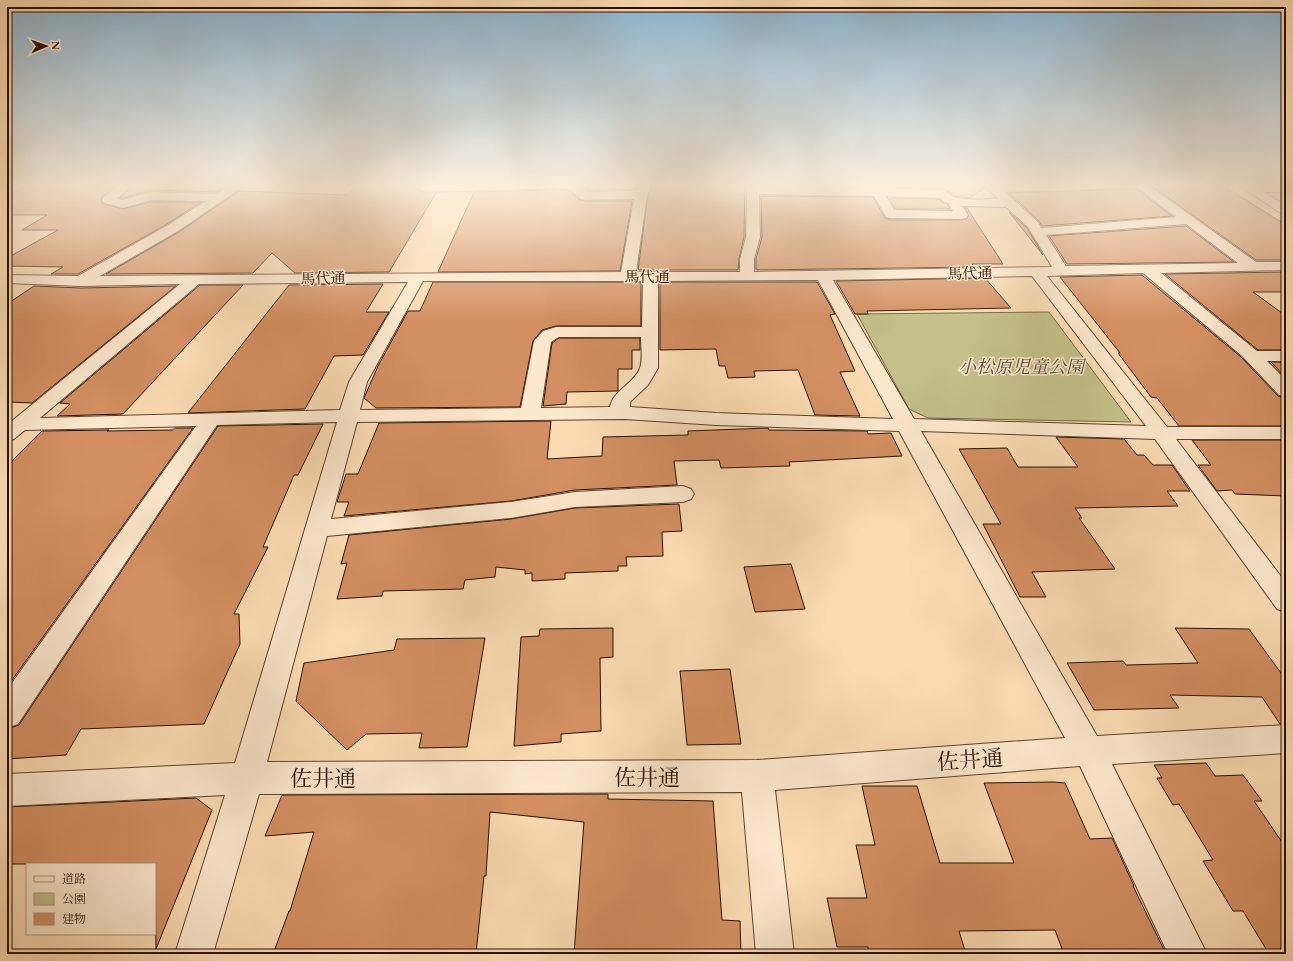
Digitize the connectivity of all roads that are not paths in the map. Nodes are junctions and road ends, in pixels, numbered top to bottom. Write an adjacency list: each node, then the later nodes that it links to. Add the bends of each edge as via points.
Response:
1 (170, 230): 19 (street)
2 (637, 230): 12 (street)
3 (753, 230): 14 (street, via 747,259)
4 (1065, 230): 6 (street)
5 (1203, 230): 8 (street)
6 (1038, 232): 10 (street)
7 (1286, 266): 8 (street, 馬代通)
8 (1254, 267): 9 (street, 馬代通)
9 (1146, 269): 10 (street, 馬代通); 21 (street)
10 (1062, 271): 11 (street, 馬代通)
11 (1037, 272): 15 (street, 馬代通); 31 (street)
12 (628, 276): 13 (street, 馬代通); 16 (street, 馬代通)
13 (651, 276): 14 (street, 馬代通); 20 (street)
14 (747, 276): 15 (street, 馬代通)
15 (823, 276): 28 (street)
16 (418, 277): 18 (street, 馬代通); 26 (street, via 358,382)
17 (7, 279): 19 (street, 馬代通)
18 (196, 279): 19 (street, 馬代通); 29 (street)
19 (81, 281)
20 (649, 332): 24 (street, via 649,368 641,381 620,400); 25 (street, via 556,332 549,335 543,341)
21 (1252, 356): 22 (street); 23 (street)
22 (1286, 356)
23 (1286, 390)
24 (619, 413): 25 (street); 28 (street, via 716,419)
25 (530, 414): 26 (street)
26 (350, 416): 27 (street); 33 (street)
27 (211, 419): 29 (street); 35 (street)
28 (905, 424): 31 (street); 37 (street)
29 (14, 429)
30 (1286, 432): 31 (street)
31 (1161, 433): 34 (street)
32 (683, 494): 33 (street, via 559,501 511,510)
33 (317, 529): 39 (street)
34 (1286, 602)
35 (7, 714)
36 (1286, 739): 37 (street, 佐井通)
37 (1089, 751): 38 (street, 佐井通); 43 (street)
38 (757, 776): 39 (street, 佐井通); 42 (street)
39 (248, 778): 40 (street, 佐井通); 41 (street)
40 (7, 790)
41 (194, 954)
42 (775, 954)
43 (1188, 954)

